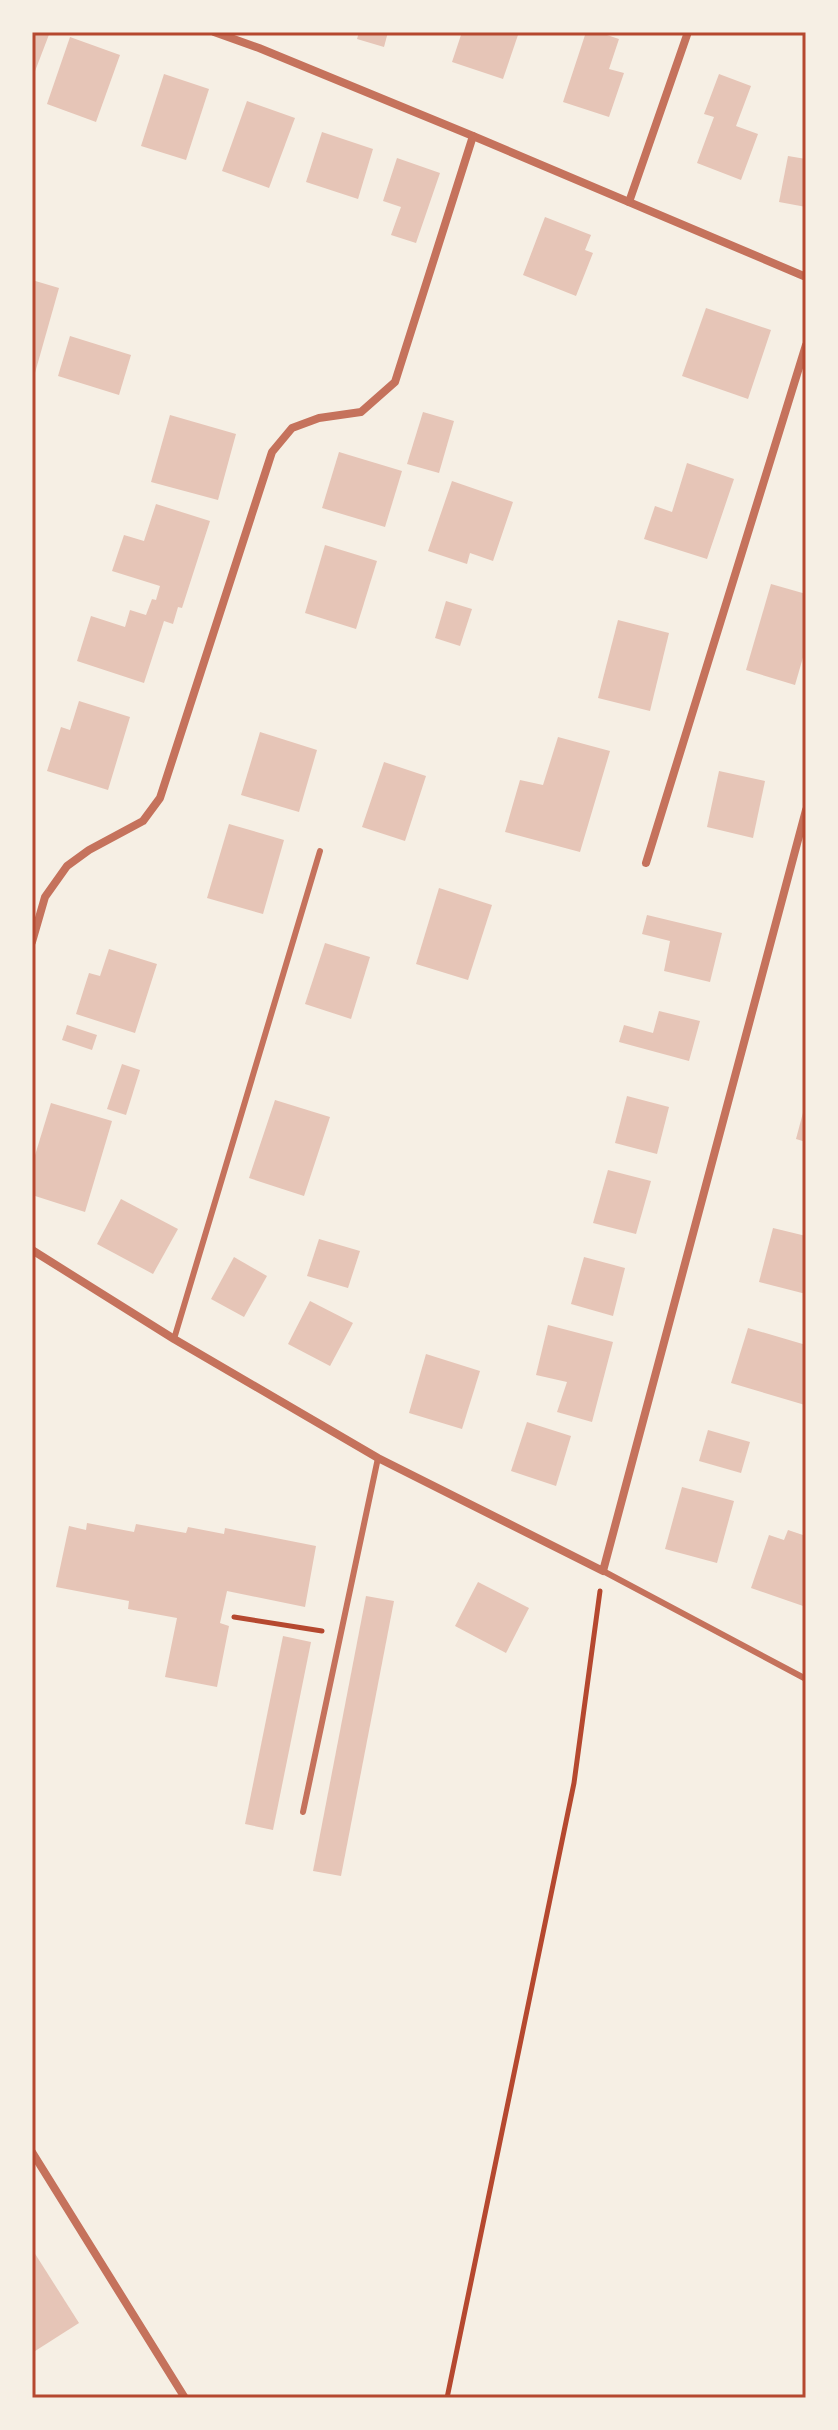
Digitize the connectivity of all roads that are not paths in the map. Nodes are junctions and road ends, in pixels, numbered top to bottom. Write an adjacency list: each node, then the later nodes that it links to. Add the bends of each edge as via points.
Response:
1 (214, 32): 3 (street)
2 (688, 32): 4 (street)
3 (473, 136): 4 (street); 10 (street, via 395,382 361,412 292,428 272,452 160,798 143,821 67,866 45,897)
4 (629, 202): 5 (street)
5 (806, 277)
6 (806, 345): 9 (street)
7 (806, 810): 14 (street)
8 (320, 851): 12 (lane)
9 (646, 863)
10 (32, 942)
11 (32, 1250): 12 (street)
12 (174, 1339): 13 (street)
13 (378, 1458): 14 (street); 16 (lane)
14 (603, 1571): 15 (lane)
15 (806, 1679)
16 (303, 1812)
17 (32, 2152): 18 (street)
18 (185, 2398)

